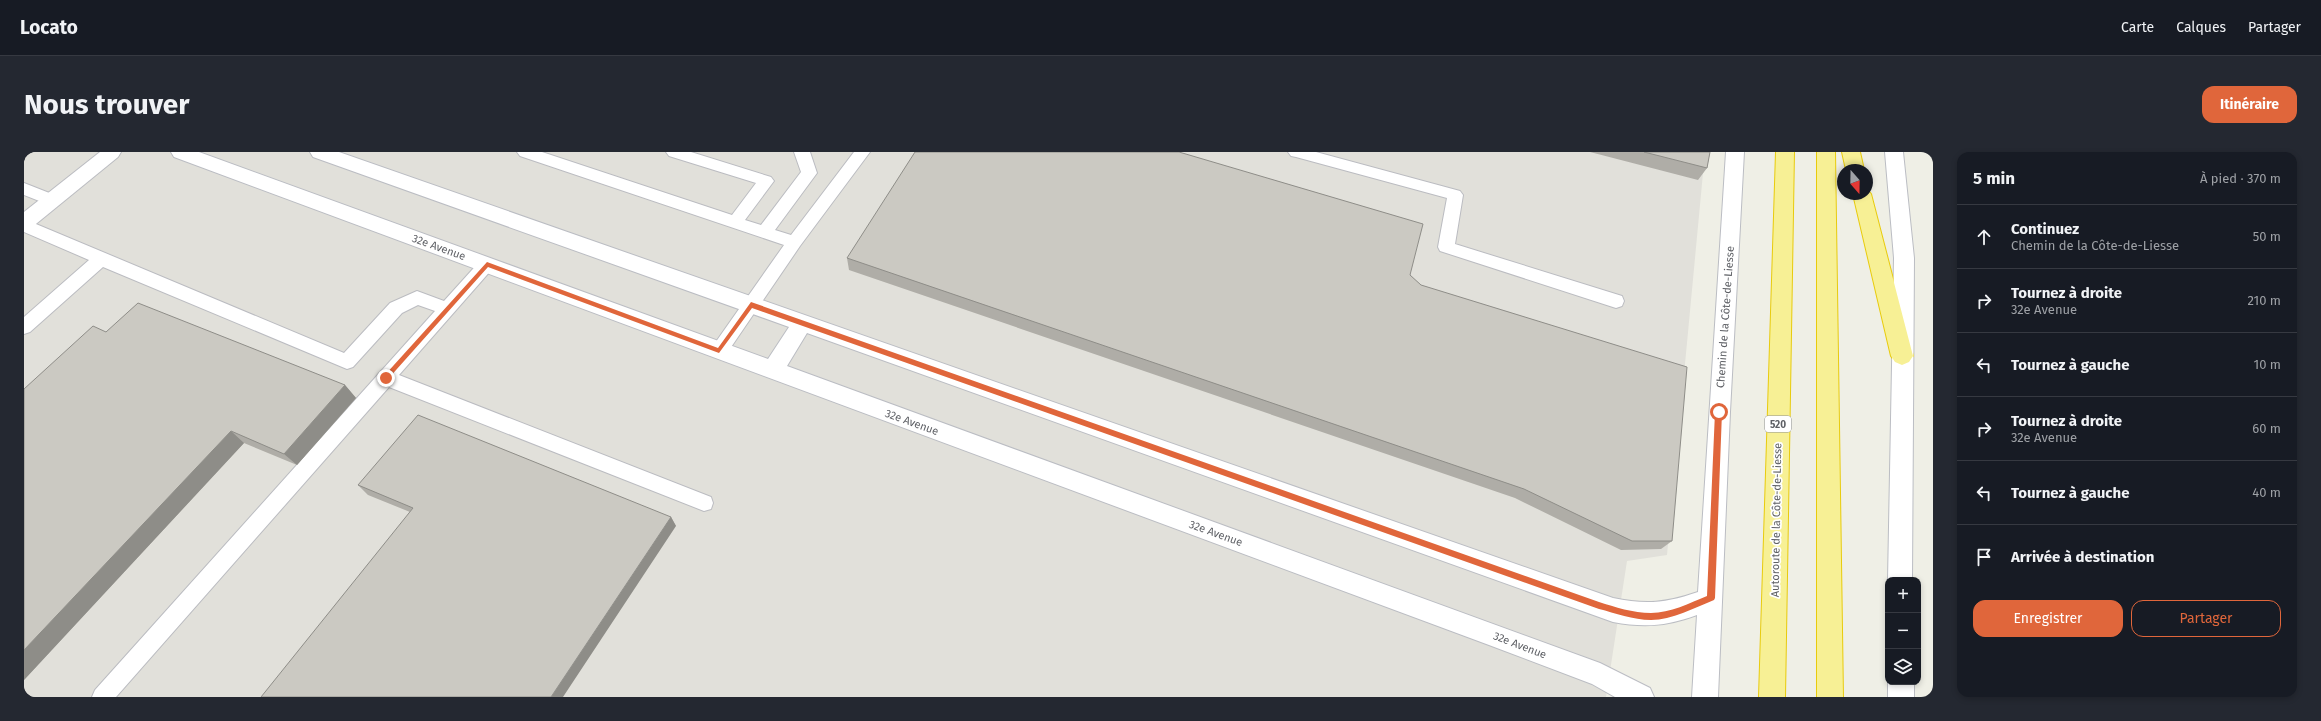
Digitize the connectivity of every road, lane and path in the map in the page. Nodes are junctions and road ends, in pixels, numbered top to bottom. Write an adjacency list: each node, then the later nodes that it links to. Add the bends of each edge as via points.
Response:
1 (112, 152): 16 (street)
2 (180, 152): 23 (street, 32e Avenue)
3 (319, 152): 25 (street)
4 (525, 152): 18 (lane)
5 (674, 152): 18 (lane, via 766,181)
6 (802, 152): 20 (lane, via 809,173)
7 (862, 152): 21 (lane)
8 (1296, 152): 24 (lane, via 1455,195 1446,248)
9 (1735, 152): 35 (street, Chemin de la Côte-de-Liesse, via 1719,412)
10 (1785, 152): 40 (highway, Autoroute de la Côte-de-Liesse / 520)
11 (1826, 152): 41 (highway)
12 (1851, 152): 14 (highway)
13 (1894, 152): 30 (street, via 1904,258)
14 (1854, 164)
15 (24, 189): 16 (lane)
16 (52, 200): 19 (street)
17 (1863, 200): 30 (highway)
18 (735, 222): 20 (lane)
19 (24, 224): 22 (lane)
20 (765, 232): 21 (lane)
21 (794, 242): 25 (lane)
22 (101, 259): 26 (lane, via 347,362 396,308 417,298); 28 (lane)
23 (487, 264): 26 (lane); 29 (street, 32e Avenue)
24 (1616, 301)
25 (751, 305): 27 (street); 29 (lane)
26 (447, 309): 32 (lane)
27 (802, 323): 31 (street); 35 (street, via 1613,610 1639,616 1661,615)
28 (24, 327)
29 (719, 351): 31 (street, 32e Avenue)
30 (1902, 356): 34 (street)
31 (772, 371): 38 (street, 32e Avenue, via 1489,633 1600,675)
32 (386, 378): 33 (lane); 37 (lane)
33 (704, 503)
34 (1900, 577)
35 (1711, 598): 39 (street, Chemin de la Côte-de-Liesse)
36 (1901, 685): 42 (street)
37 (102, 697)
38 (1641, 697)
39 (1705, 697)
40 (1772, 697)
41 (1830, 697)
42 (1901, 697)

